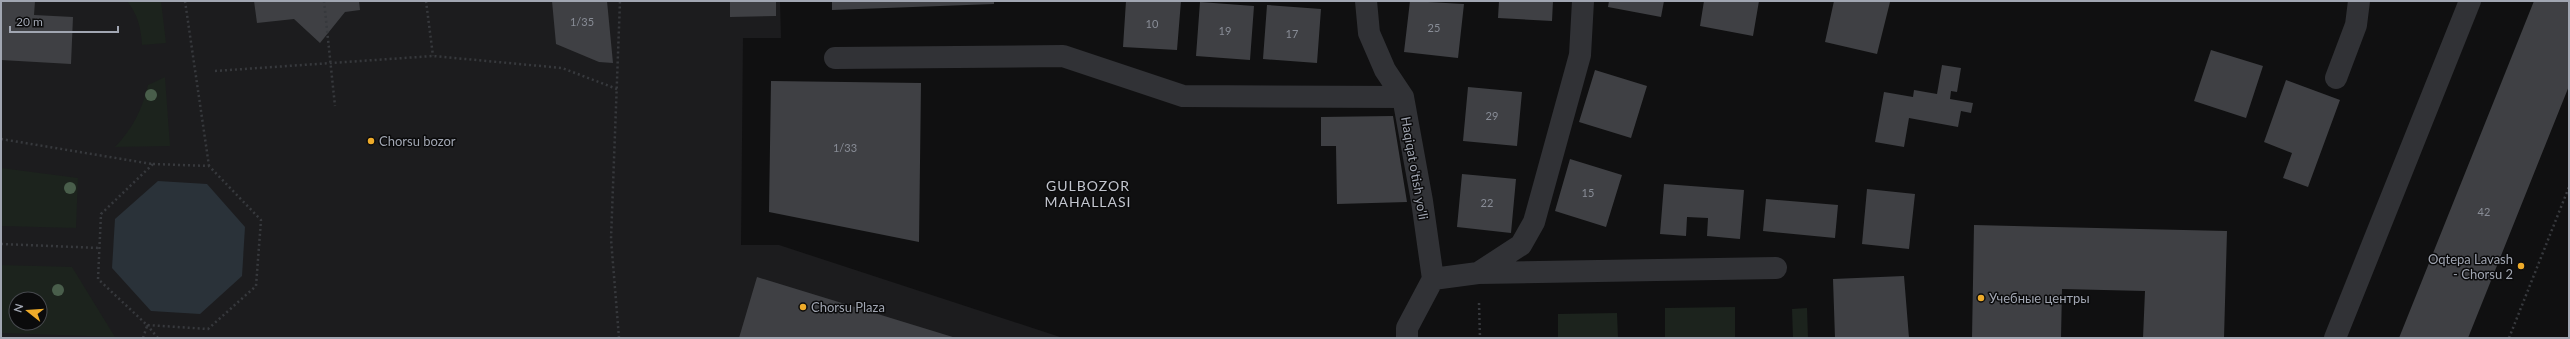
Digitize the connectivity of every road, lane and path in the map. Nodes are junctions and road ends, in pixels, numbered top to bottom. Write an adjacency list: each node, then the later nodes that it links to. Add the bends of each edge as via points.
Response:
1 (185, 1): 18 (path)
2 (324, 1): 15 (path)
3 (426, 1): 9 (path)
4 (620, 1): 13 (path)
5 (1366, 1): 14 (street, Haqiqat o'tish yo'li, via 1369,33 1385,70)
6 (1583, 1): 23 (street, via 1580,55 1534,222 1521,245)
7 (2359, 1): 12 (street, via 2356,25)
8 (2470, 1): 30 (street)
9 (433, 56): 11 (path); 13 (path, via 562,68)
10 (835, 58): 14 (street, via 1063,56 1183,96)
11 (215, 71)
12 (2336, 78)
13 (617, 88): 28 (path, via 611,239)
14 (1403, 97): 24 (street, Haqiqat o'tish yo'li, via 1422,201)
15 (335, 106)
16 (1, 139): 17 (path)
17 (153, 164): 18 (path); 21 (path, via 101,214)
18 (209, 166): 25 (path, via 261,220 256,286 208,329)
19 (2569, 186): 31 (path)
20 (1, 244): 21 (path)
21 (100, 248): 25 (path, via 98,278)
22 (1776, 268): 23 (street)
23 (1478, 273): 24 (street)
24 (1432, 279): 29 (street, via 1407,328)
25 (147, 325): 26 (path); 27 (path)
26 (143, 338)
27 (158, 338)
28 (619, 338)
29 (1407, 338)
30 (2335, 338)
31 (2509, 338)

